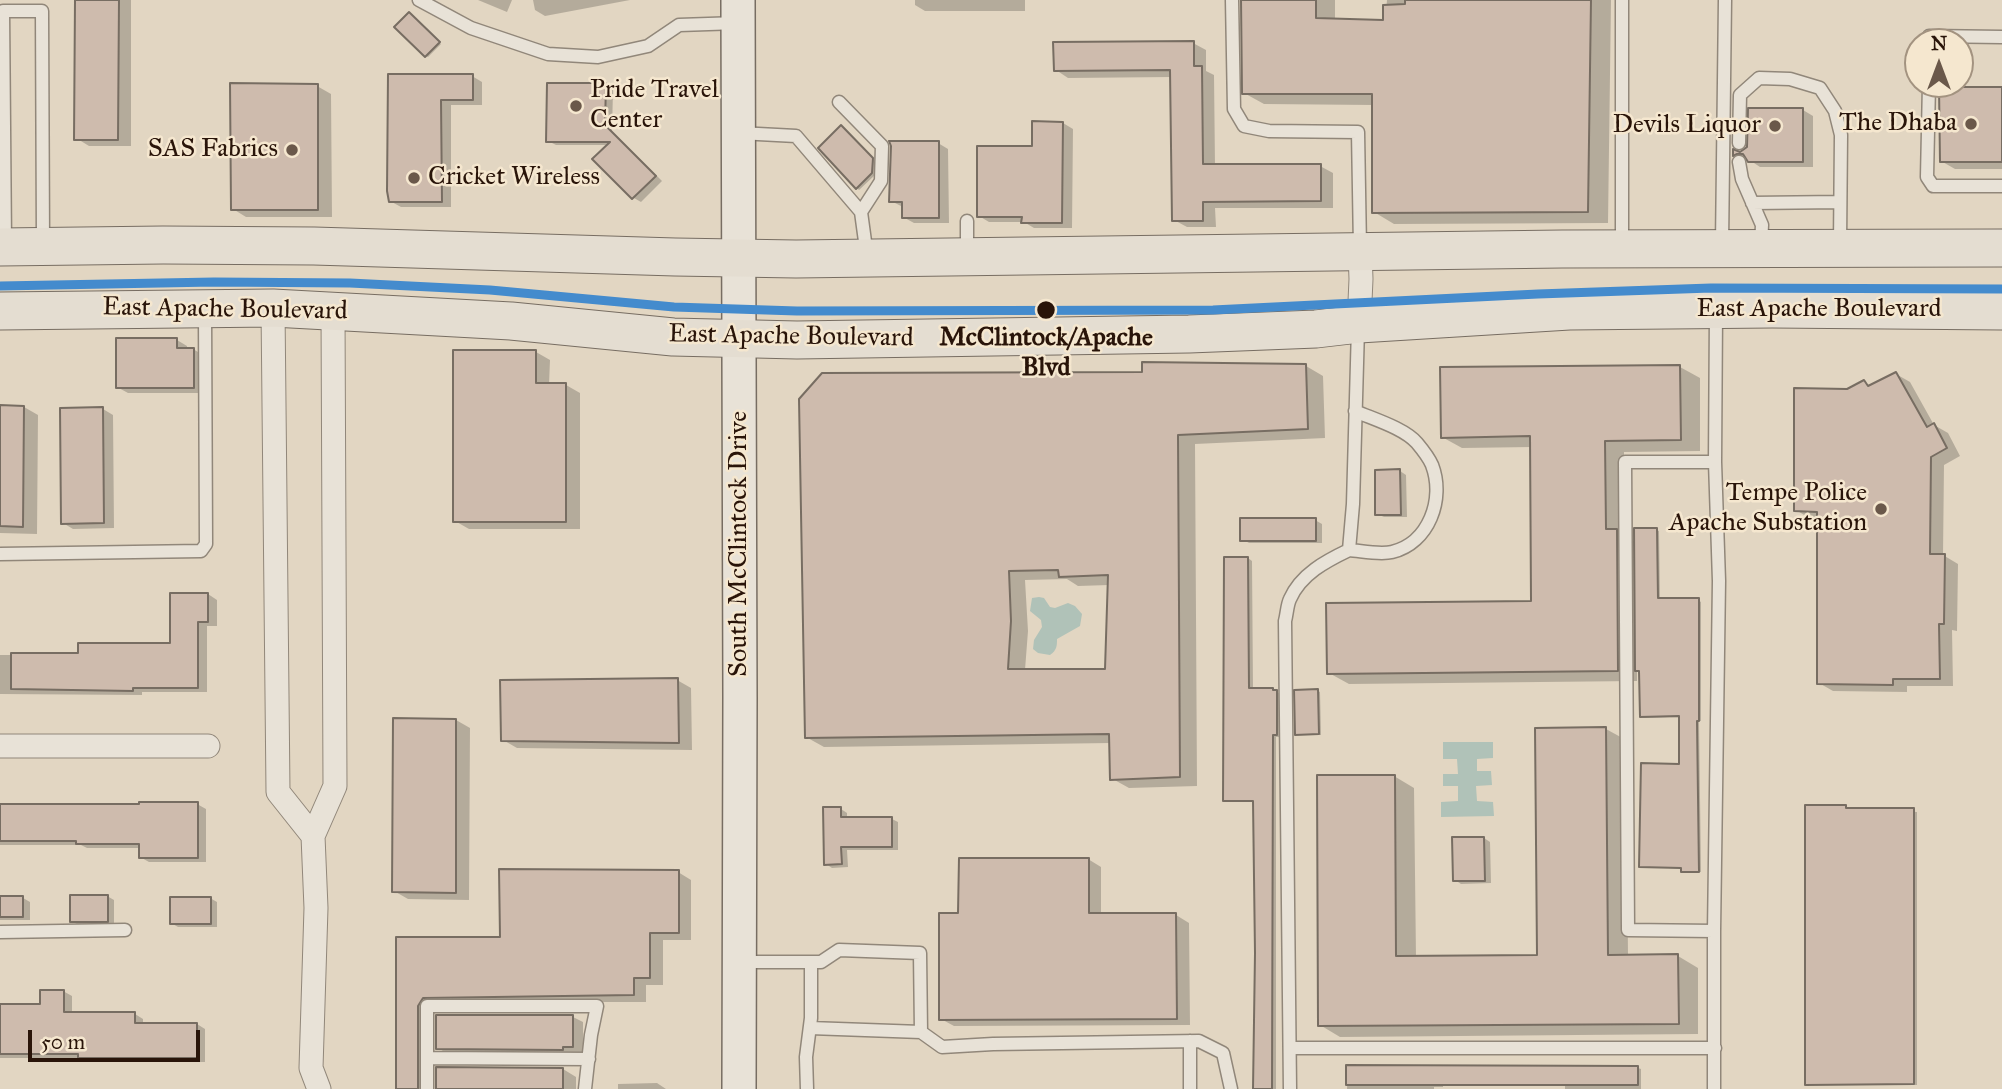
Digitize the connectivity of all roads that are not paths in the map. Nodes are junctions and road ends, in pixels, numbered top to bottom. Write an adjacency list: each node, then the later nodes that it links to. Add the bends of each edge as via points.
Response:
1 (419, 0): 5 (lane, via 471,28 548,54 598,57 648,47 679,25)
2 (1232, 0): 25 (lane, via 1234,109 1244,126 1269,131 1358,132)
3 (1622, 0): 20 (lane)
4 (1725, 0): 21 (lane)
5 (738, 11): 10 (main road, South McClintock Drive)
6 (1974, 37): 7 (lane)
7 (2002, 37)
8 (1929, 98): 13 (lane, via 1927,177 1933,186)
9 (839, 102): 16 (lane, via 882,146 881,181)
10 (738, 133): 16 (lane, via 796,136); 27 (main road, South McClintock Drive)
11 (1739, 143): 14 (lane, via 1740,94 1759,78 1790,79 1820,88 1835,111 1841,135)
12 (1739, 162): 15 (lane)
13 (2002, 186)
14 (1840, 202): 15 (lane); 23 (lane)
15 (1752, 203): 22 (lane, via 1762,225)
16 (861, 212): 28 (lane)
17 (967, 221): 26 (lane)
18 (2, 247): 19 (main road); 19 (lane, via 3,11 42,11)
19 (43, 247): 27 (main road, via 314,246)
20 (1622, 248): 21 (main road); 25 (main road)
21 (1721, 248): 22 (main road)
22 (1761, 248): 23 (main road)
23 (1840, 248): 24 (main road)
24 (2002, 248)
25 (1360, 252): 26 (main road); 35 (street)
26 (967, 257): 28 (main road)
27 (738, 258): 28 (main road); 36 (main road, South McClintock Drive)
28 (867, 258)
29 (273, 308): 30 (main road, East Apache Boulevard); 32 (main road, East Apache Boulevard); 43 (street, via 278,792)
30 (204, 309): 33 (main road, East Apache Boulevard); 40 (lane, via 206,544 201,551)
31 (1716, 309): 34 (main road, East Apache Boulevard); 35 (main road, East Apache Boulevard, via 1569,311); 38 (lane)
32 (333, 310): 36 (main road, East Apache Boulevard); 43 (street, via 335,786)
33 (0, 311)
34 (2002, 311)
35 (1359, 324): 36 (main road, East Apache Boulevard, via 1189,334); 37 (lane)
36 (738, 339): 47 (main road, South McClintock Drive)
37 (1355, 411): 39 (lane); 39 (lane, via 1415,441 1432,465 1436,489 1426,529 1410,544 1391,552)
38 (1714, 462): 45 (lane, via 1719,581); 45 (lane, via 1625,462 1628,930)
39 (1349, 550): 52 (lane, via 1305,577 1290,599 1285,621)
40 (0, 554)
41 (0, 746): 42 (street)
42 (208, 746)
43 (313, 836): 56 (street)
44 (125, 930): 46 (lane)
45 (1714, 931): 53 (lane)
46 (0, 932)
47 (740, 962): 48 (lane); 60 (main road, South McClintock Drive)
48 (811, 962): 49 (lane); 50 (lane, via 821,962 839,950 919,953)
49 (810, 1028): 50 (lane); 61 (lane)
50 (921, 1032): 51 (lane, via 942,1048)
51 (1190, 1041): 62 (lane); 63 (lane, via 1223,1053)
52 (1291, 1048): 53 (lane); 64 (lane)
53 (1714, 1048): 65 (lane)
54 (427, 1058): 55 (lane); 55 (lane, via 427,1006 597,1006); 58 (lane)
55 (589, 1059): 59 (lane)
56 (315, 1079): 57 (street)
57 (300, 1089)
58 (427, 1089)
59 (585, 1089)
60 (739, 1089)
61 (807, 1089)
62 (1190, 1089)
63 (1231, 1089)
64 (1290, 1089)
65 (1714, 1089)

